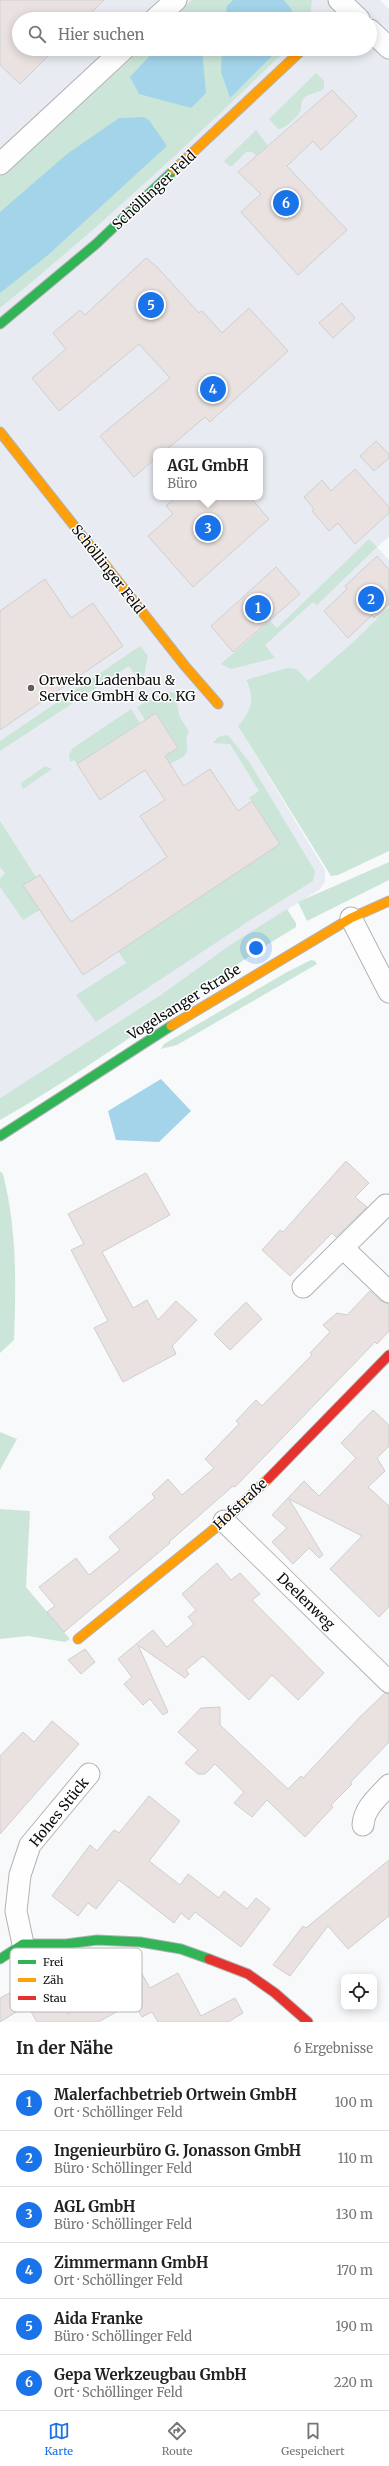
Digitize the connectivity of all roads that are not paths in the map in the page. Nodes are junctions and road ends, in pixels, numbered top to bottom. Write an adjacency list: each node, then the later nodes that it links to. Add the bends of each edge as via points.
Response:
1 (176, 0): 2 (street)
2 (163, 12)
3 (377, 37): 4 (street)
4 (389, 48)
5 (116, 56): 7 (street)
6 (296, 56): 8 (street, Schöllinger Feld, via 96,244)
7 (0, 164)
8 (0, 324)
9 (0, 432): 10 (street, Schöllinger Feld)
10 (218, 704)
11 (389, 901): 12 (street, Vogelsanger Straße)
12 (351, 918): 13 (street); 14 (street, Vogelsanger Straße, via 216,997)
13 (389, 992)
14 (0, 1136)
15 (386, 1205): 16 (street)
16 (343, 1248): 17 (street); 18 (street)
17 (303, 1287)
18 (389, 1292)
19 (388, 1360): 20 (street, Hofstraße)
20 (224, 1521): 21 (street, Hofstraße); 22 (street, Deelenweg)
21 (78, 1639)
22 (389, 1682)
23 (89, 1774): 26 (street, Hohes Stück, via 30,1845 20,1875 16,1911)
24 (389, 1785): 25 (street, via 370,1805 363,1818)
25 (363, 1825)
26 (23, 1944): 27 (street); 30 (street, via 66,1944 97,1940 140,1942 181,1949 248,1974 275,1993)
27 (17, 1948)
28 (10, 1952): 29 (street)
29 (0, 1959)
30 (308, 2022)

